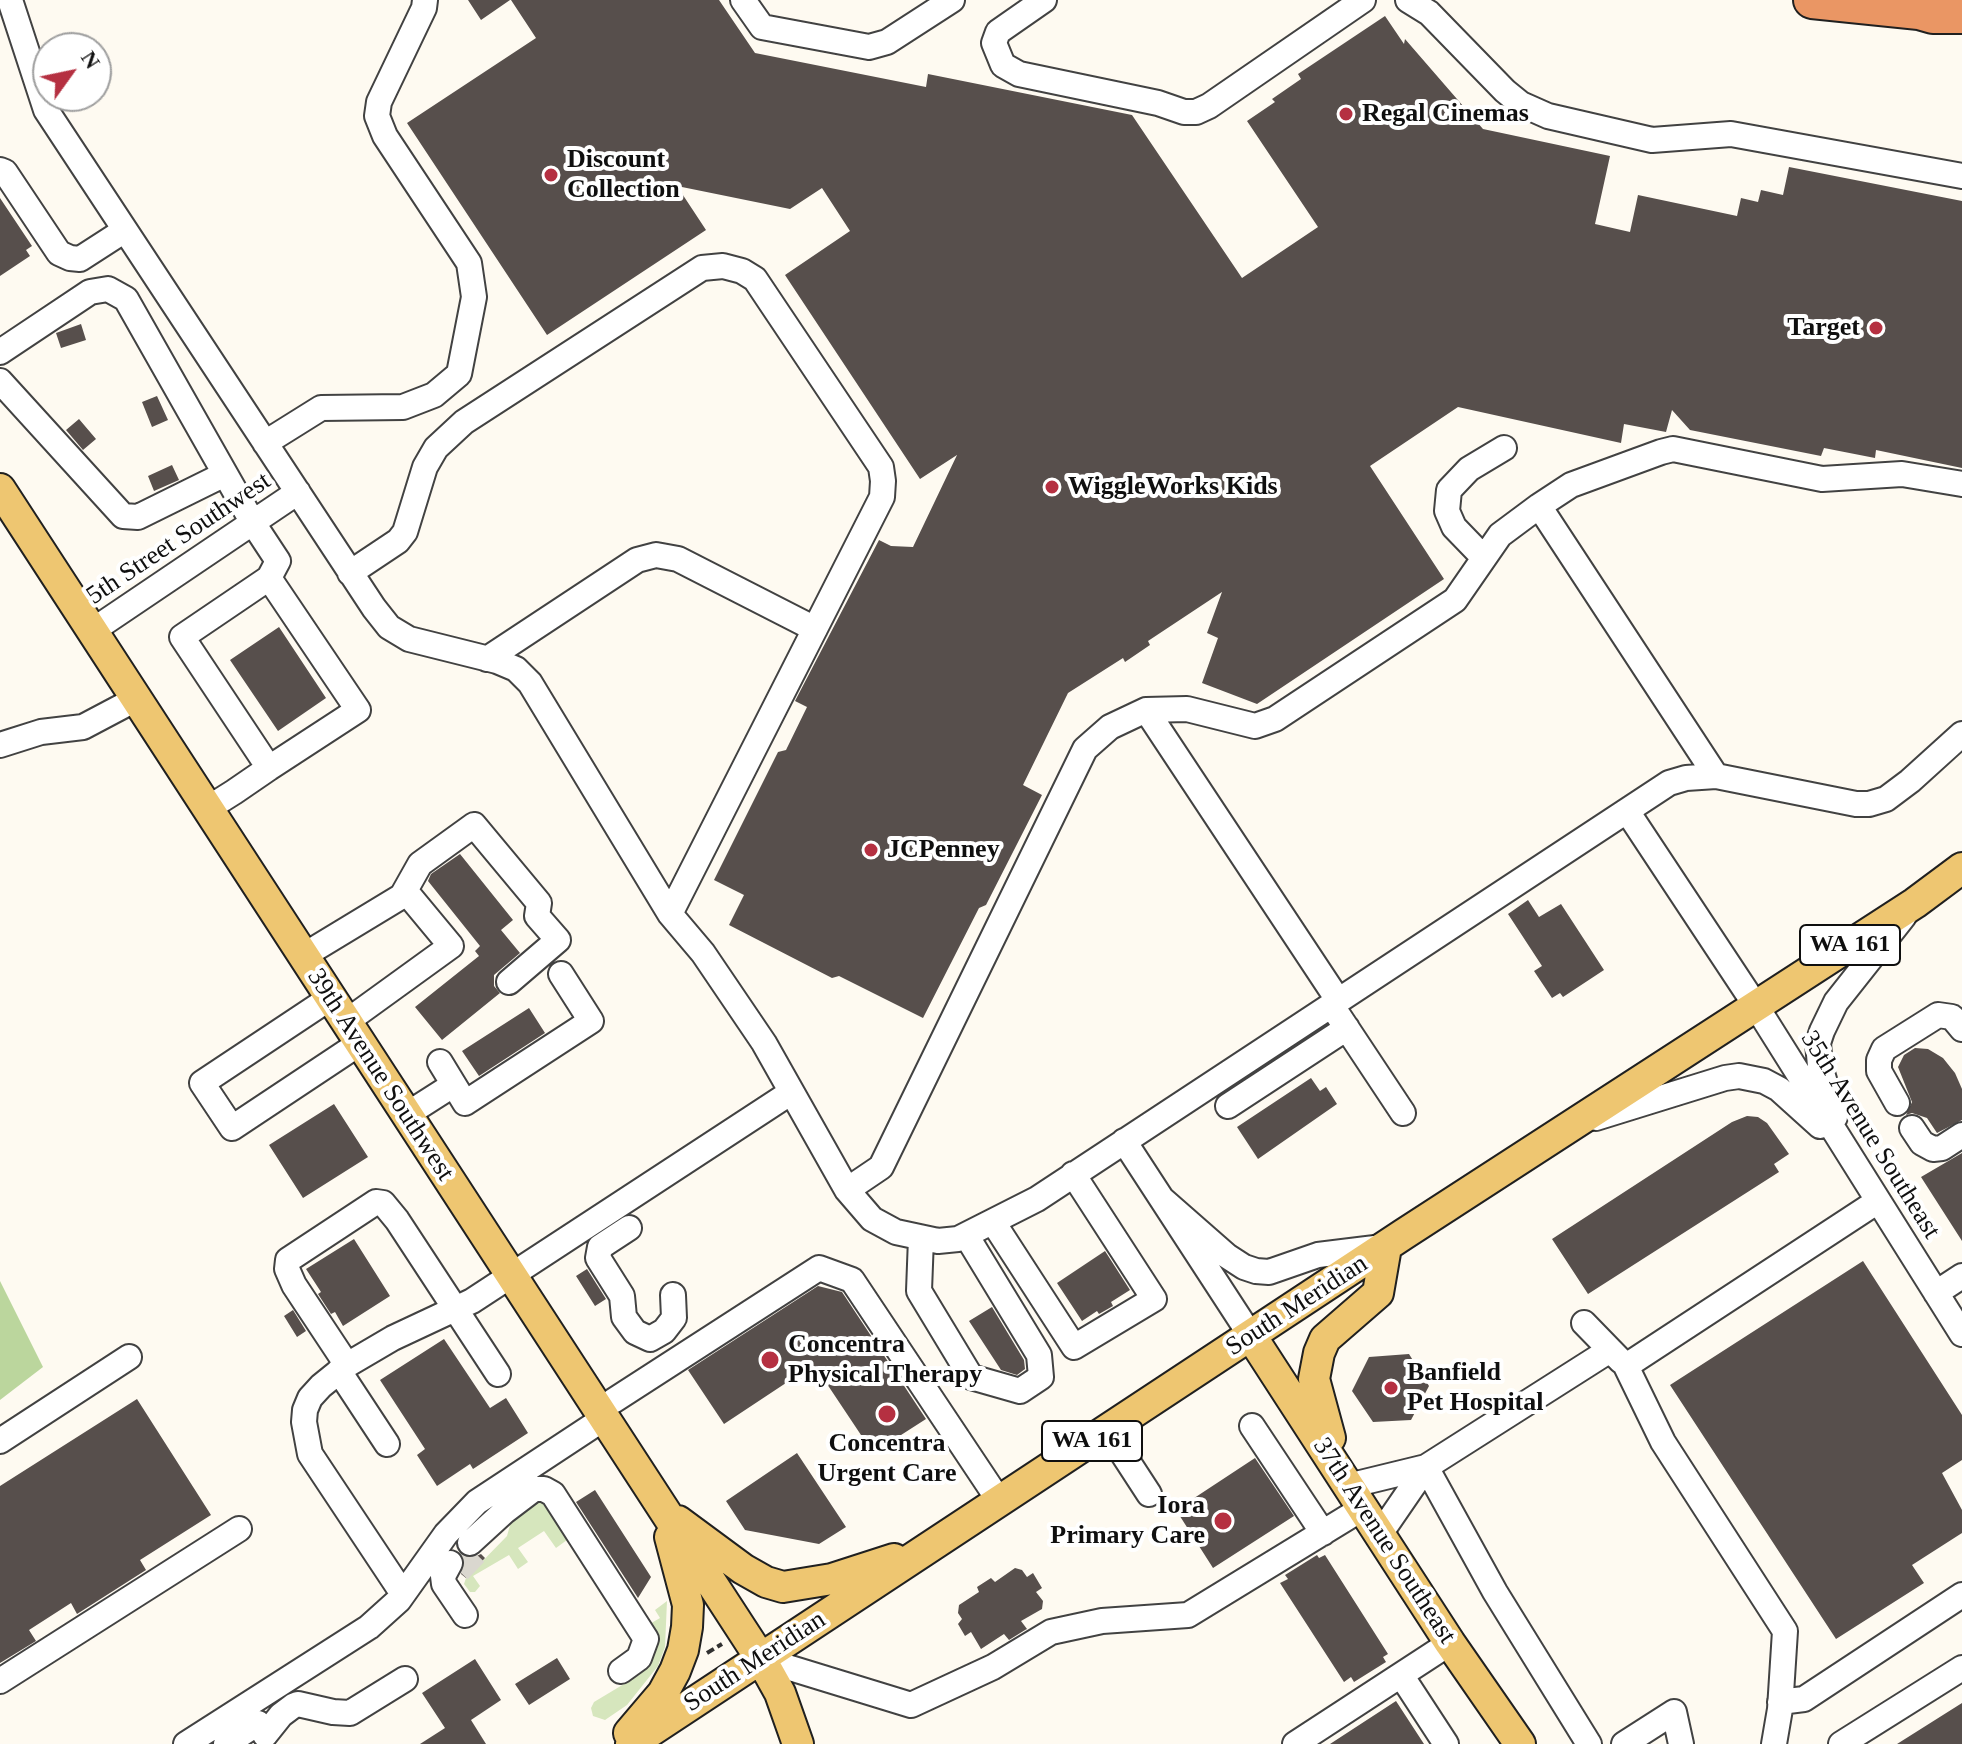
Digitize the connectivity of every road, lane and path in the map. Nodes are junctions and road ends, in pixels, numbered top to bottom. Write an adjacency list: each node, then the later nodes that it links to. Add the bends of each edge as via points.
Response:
1 (10, 0): 14 (street, via 46,110)
2 (425, 0): 17 (street, via 377,116 469,263 474,297 459,374 422,402 403,407 321,408)
3 (743, 0): 4 (street, via 762,27 869,47 887,42)
4 (952, 0)
5 (1044, 0): 6 (street, via 998,32 994,43 1003,65 1019,74 1184,112 1209,106)
6 (1363, 0)
7 (1408, 0): 13 (street, via 1429,13 1505,91 1548,116 1652,140 1731,134)
8 (1812, 0): 10 (highway)
9 (1962, 6): 10 (highway)
10 (1919, 11): 11 (highway)
11 (1962, 15)
12 (0, 170): 14 (street, via 59,253 80,259)
13 (1962, 176)
14 (125, 230): 17 (street)
15 (0, 352): 19 (street, via 90,292 116,292 126,299)
16 (0, 381): 19 (street, via 123,516 138,517)
17 (265, 443): 22 (street)
18 (1504, 448): 25 (street, via 1469,469 1449,490 1447,511 1454,527)
19 (225, 474): 24 (street)
20 (1962, 484): 23 (street, via 1917,475 1822,479 1673,449 1571,485)
21 (0, 489): 29 (main road, 39th Avenue Southwest)
22 (298, 492): 24 (street, 5th Street Southwest); 26 (street)
23 (1539, 506): 25 (street, via 1500,535); 36 (street)
24 (253, 523): 27 (street, via 278,561); 29 (street, 5th Street Southwest)
25 (1484, 558): 32 (street, via 1455,600 1275,719 1255,726 1187,709)
26 (350, 573): 28 (street, via 405,532 425,467 436,448 464,422 685,277 723,266 742,271 763,288 881,467 882,497); 30 (street, via 389,627 409,639)
27 (269, 578): 35 (street, via 182,637); 35 (street, via 358,710)
28 (815, 629): 30 (street, via 678,559 656,555 637,560); 42 (street)
29 (92, 631): 31 (main road, 39th Avenue Southwest)
30 (487, 659): 42 (street, via 516,669 530,683)
31 (136, 699): 34 (street, via 83,727 41,732); 37 (main road, 39th Avenue Southwest)
32 (1146, 710): 46 (street); 64 (street, via 1110,727 1085,749 881,1167)
33 (1962, 734): 36 (street, via 1910,781 1869,804)
34 (0, 745)
35 (269, 768): 37 (street)
36 (1716, 776): 38 (street, via 1669,783)
37 (207, 809): 43 (main road, 39th Avenue Southwest)
38 (1627, 811): 46 (street); 47 (street, 35th Avenue Southeast)
39 (1962, 868): 41 (main road, South Meridian / WA 161)
40 (402, 896): 43 (street); 45 (street, via 420,864 474,825 539,903 537,916 558,940); 48 (street, via 407,893 451,946)
41 (1915, 903): 47 (main road, South Meridian / WA 161); 62 (street, via 1836,1002 1819,1039 1820,1066)
42 (670, 914): 53 (street, via 764,1043)
43 (303, 956): 48 (main road, 39th Avenue Southwest)
44 (561, 974): 52 (street, via 591,1021 465,1103)
45 (509, 982)
46 (1335, 1002): 50 (street); 61 (street)
47 (1756, 1006): 58 (main road, South Meridian / WA 161); 62 (street, 35th Avenue Southeast)
48 (345, 1021): 48 (street, via 232,1128 202,1083); 57 (main road, 39th Avenue Southwest)
49 (1959, 1024): 54 (street, via 1938,1015 1884,1049 1879,1071)
50 (1347, 1028): 55 (street); 56 (street)
51 (440, 1062): 52 (street)
52 (453, 1085): 57 (street)
53 (790, 1093): 64 (street); 73 (street)
54 (1897, 1103)
55 (1228, 1106)
56 (1403, 1113)
57 (406, 1115): 73 (main road, 39th Avenue Southwest)
58 (1576, 1124): 62 (street, via 1739,1076 1779,1089); 71 (main road, South Meridian / WA 161)
59 (1912, 1128): 60 (street, via 1933,1149)
60 (1962, 1135)
61 (1124, 1141): 63 (street); 65 (street)
62 (1845, 1150): 66 (street, 35th Avenue Southeast)
63 (1073, 1174): 67 (street); 67 (street, via 1154,1299 1074,1347)
64 (847, 1190): 70 (street, via 872,1219)
65 (1162, 1199): 71 (street, via 1227,1256 1256,1271 1269,1272 1318,1255); 79 (street)
66 (1878, 1201): 74 (street, 35th Avenue Southeast); 81 (street)
67 (993, 1222): 69 (street)
68 (629, 1228): 75 (street, via 600,1247 598,1258 622,1296 624,1317 635,1332 650,1339 664,1331 674,1318)
69 (966, 1235): 70 (street, via 938,1241); 70 (street, via 1039,1355 1041,1377 1020,1391 971,1377 919,1291)
70 (921, 1238)
71 (1386, 1247): 79 (main road, South Meridian / WA 161); 90 (main road, via 1378,1293 1325,1339 1315,1368 1315,1392)
72 (1962, 1276): 74 (street)
73 (511, 1277): 76 (street); 84 (main road, 39th Avenue Southwest)
74 (1936, 1293): 78 (street, 35th Avenue Southeast)
75 (673, 1295)
76 (455, 1309): 82 (street); 82 (street, via 397,1220 376,1202 288,1260 294,1285); 83 (street)
77 (1584, 1323): 81 (street)
78 (1962, 1334)
79 (1251, 1336): 86 (main road, South Meridian / WA 161); 90 (main road, 37th Avenue Southeast)
80 (129, 1357): 87 (street)
81 (1618, 1358): 89 (street); 110 (street, via 1663,1442 1785,1631)
82 (343, 1368): 88 (street); 100 (street, via 310,1398 305,1437 310,1454)
83 (498, 1374)
84 (608, 1410): 92 (street, via 819,1268 852,1280); 93 (main road, 39th Avenue Southwest); 100 (street, via 477,1502 446,1534)
85 (1252, 1426): 95 (street)
86 (1108, 1431): 91 (street); 92 (main road, South Meridian / WA 161)
87 (0, 1441)
88 (387, 1444)
89 (1426, 1467): 90 (street); 96 (street); 120 (street)
90 (1351, 1489): 95 (street); 96 (main road, 37th Avenue Southeast)
91 (1149, 1494)
92 (1000, 1502): 97 (main road, South Meridian / WA 161)
93 (661, 1508): 97 (main road, via 743,1569 783,1587 832,1579); 104 (main road, 39th Avenue Southwest); 114 (main road, via 688,1605 687,1627 675,1671)
94 (239, 1529): 109 (street)
95 (1323, 1533): 104 (street, via 1188,1615 1102,1621 1051,1632 993,1667 911,1705)
96 (1380, 1534): 103 (main road, 37th Avenue Southeast)
97 (934, 1545): 104 (main road, South Meridian / WA 161)
98 (474, 1547): 106 (street, via 505,1511 534,1489 553,1494 646,1639 639,1658)
99 (454, 1567): 102 (street)
100 (403, 1594): 111 (street)
101 (1962, 1595): 110 (street, via 1804,1699)
102 (469, 1612)
103 (1450, 1643): 107 (street); 119 (main road, 37th Avenue Southeast)
104 (761, 1659): 115 (main road, South Meridian / WA 161); 116 (main road, 39th Avenue Southwest)
105 (1962, 1668): 124 (street)
106 (621, 1671)
107 (1401, 1675): 117 (street); 118 (street)
108 (405, 1679): 111 (street, via 350,1713 298,1704)
109 (0, 1681)
110 (1780, 1702): 123 (street)
111 (260, 1727): 112 (street); 113 (street)
112 (186, 1744)
113 (226, 1744)
114 (618, 1744)
115 (631, 1744)
116 (798, 1744)
117 (1295, 1744)
118 (1446, 1744)
119 (1520, 1744)
120 (1589, 1744)
121 (1624, 1744): 122 (street, via 1674,1712)
122 (1681, 1744)
123 (1774, 1744)
124 (1841, 1744)

